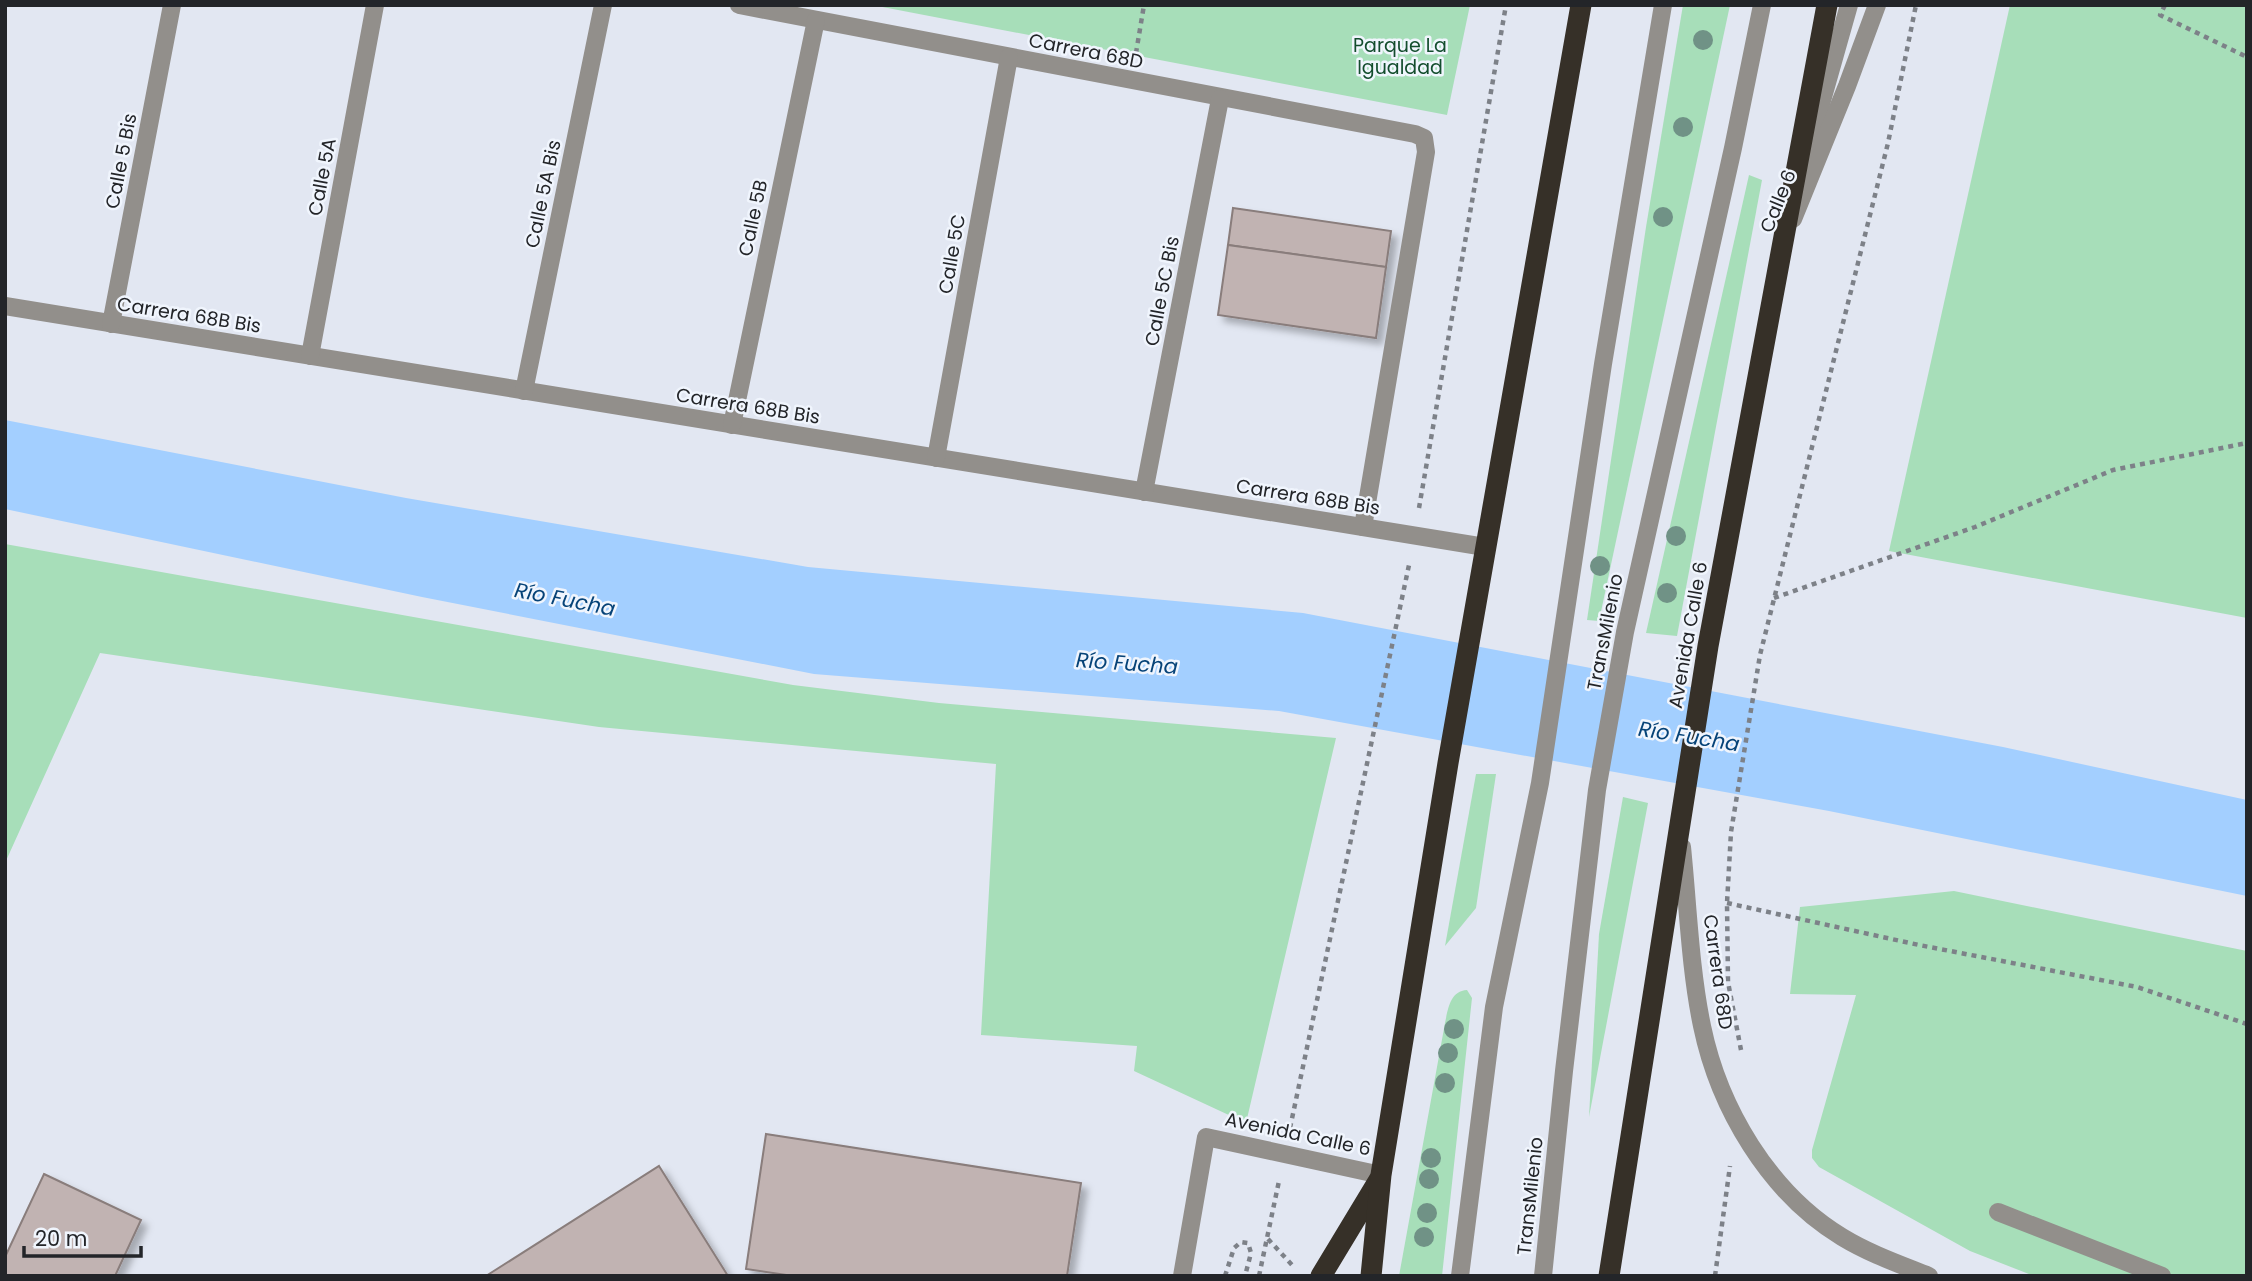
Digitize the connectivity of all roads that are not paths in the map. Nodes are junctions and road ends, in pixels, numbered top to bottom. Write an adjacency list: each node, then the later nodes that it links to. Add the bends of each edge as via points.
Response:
1 (172, 5): 16 (street, Calle 5 Bis)
2 (375, 5): 17 (street, Calle 5A)
3 (603, 5): 18 (street, Calle 5A Bis)
4 (739, 5): 11 (street, Carrera 68D)
5 (1581, 5): 23 (highway, Avenida Calle 6)
6 (1663, 5): 30 (street, TransMilenio, via 1540,783 1494,1007)
7 (1762, 5): 31 (street, TransMilenio, via 1625,632 1597,790)
8 (1827, 5): 14 (highway, Avenida Calle 6)
9 (1849, 5): 14 (street, Calle 6)
10 (1877, 5): 14 (street, Calle 6)
11 (816, 20): 12 (street, Carrera 68D); 19 (street, Calle 5B)
12 (1009, 57): 13 (street, Carrera 68D); 20 (street, Calle 5C)
13 (1220, 99): 21 (street, Calle 5C Bis); 22 (street, Carrera 68D, via 1424,138 1426,152)
14 (1780, 251): 24 (highway, Avenida Calle 6)
15 (5, 306): 16 (street, Carrera 68B Bis)
16 (111, 324): 17 (street, Carrera 68B Bis)
17 (310, 356): 18 (street, Carrera 68B Bis)
18 (524, 391): 19 (street, Carrera 68B Bis)
19 (732, 425): 20 (street, Carrera 68B Bis)
20 (936, 458): 21 (street, Carrera 68B Bis)
21 (1144, 492): 22 (street, Carrera 68B Bis)
22 (1363, 527): 23 (street, Carrera 68B Bis)
23 (1485, 547): 25 (highway, Avenida Calle 6)
24 (1679, 822): 32 (highway, Avenida Calle 6); 33 (street, Carrera 68D, via 1702,1027 1723,1093 1744,1134 1767,1170 1801,1206 1869,1252)
25 (1381, 1175): 27 (street, Avenida Calle 6, via 1206,1137); 28 (highway); 29 (highway, Avenida Calle 6)
26 (1998, 1212): 34 (street)
27 (1182, 1276)
28 (1321, 1276)
29 (1371, 1276)
30 (1460, 1276)
31 (1543, 1276)
32 (1609, 1276)
33 (1929, 1276)
34 (2162, 1276)

